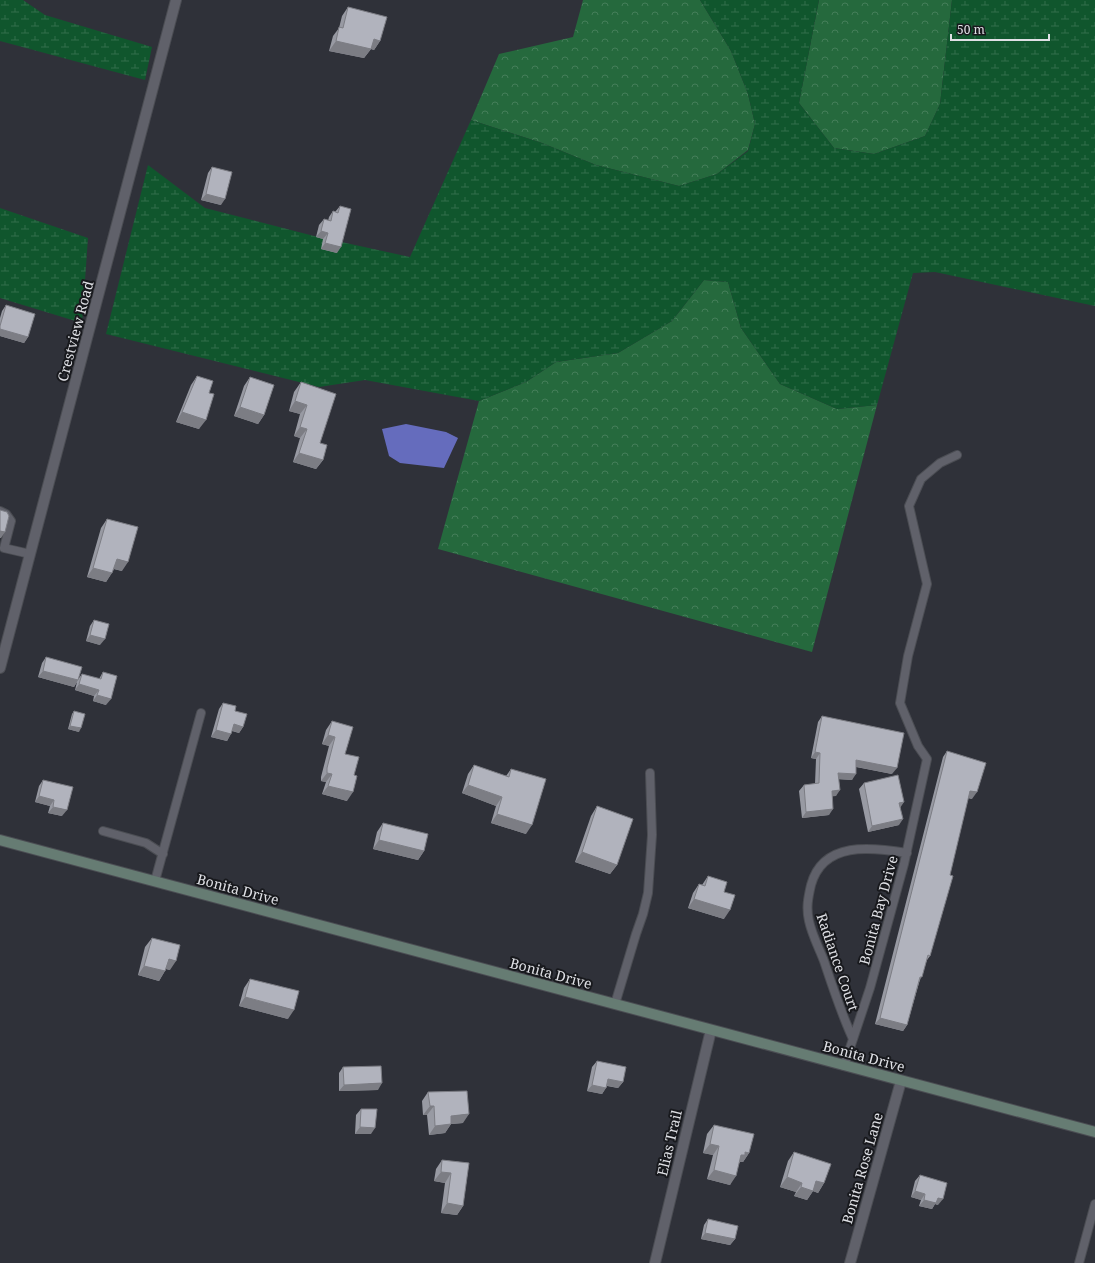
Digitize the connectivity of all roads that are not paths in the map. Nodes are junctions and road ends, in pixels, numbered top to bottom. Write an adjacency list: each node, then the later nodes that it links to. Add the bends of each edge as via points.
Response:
1 (176, 0): 4 (street, Crestview Road)
2 (957, 454): 10 (lane, Bonita Bay Drive, via 940,463 921,479 909,506 927,584 908,656 900,703 918,746 927,759)
3 (0, 510): 4 (lane, via 11,521 4,548)
4 (30, 554): 5 (street, Crestview Road)
5 (0, 668)
6 (201, 713): 11 (lane)
7 (650, 774): 13 (lane, via 652,835 648,893 644,914)
8 (104, 831): 11 (lane, via 146,843)
9 (0, 840): 12 (street, Bonita Drive)
10 (907, 853): 15 (lane, Bonita Bay Drive, via 870,988); 15 (lane, Radiance Court, via 887,850 844,850 827,860 814,874 806,904 809,922 840,1013)
11 (163, 854): 12 (lane)
12 (155, 882): 13 (street, Bonita Drive)
13 (615, 1004): 14 (street, Bonita Drive)
14 (710, 1030): 16 (street, Bonita Drive); 20 (street, Elias Trail)
15 (853, 1039): 16 (lane, Bonita Bay Drive)
16 (844, 1066): 17 (street, Bonita Drive)
17 (901, 1081): 18 (street, Bonita Drive); 21 (street, Bonita Rose Lane)
18 (1095, 1132)
19 (1095, 1204): 22 (lane)
20 (655, 1263)
21 (850, 1263)
22 (1079, 1263)

